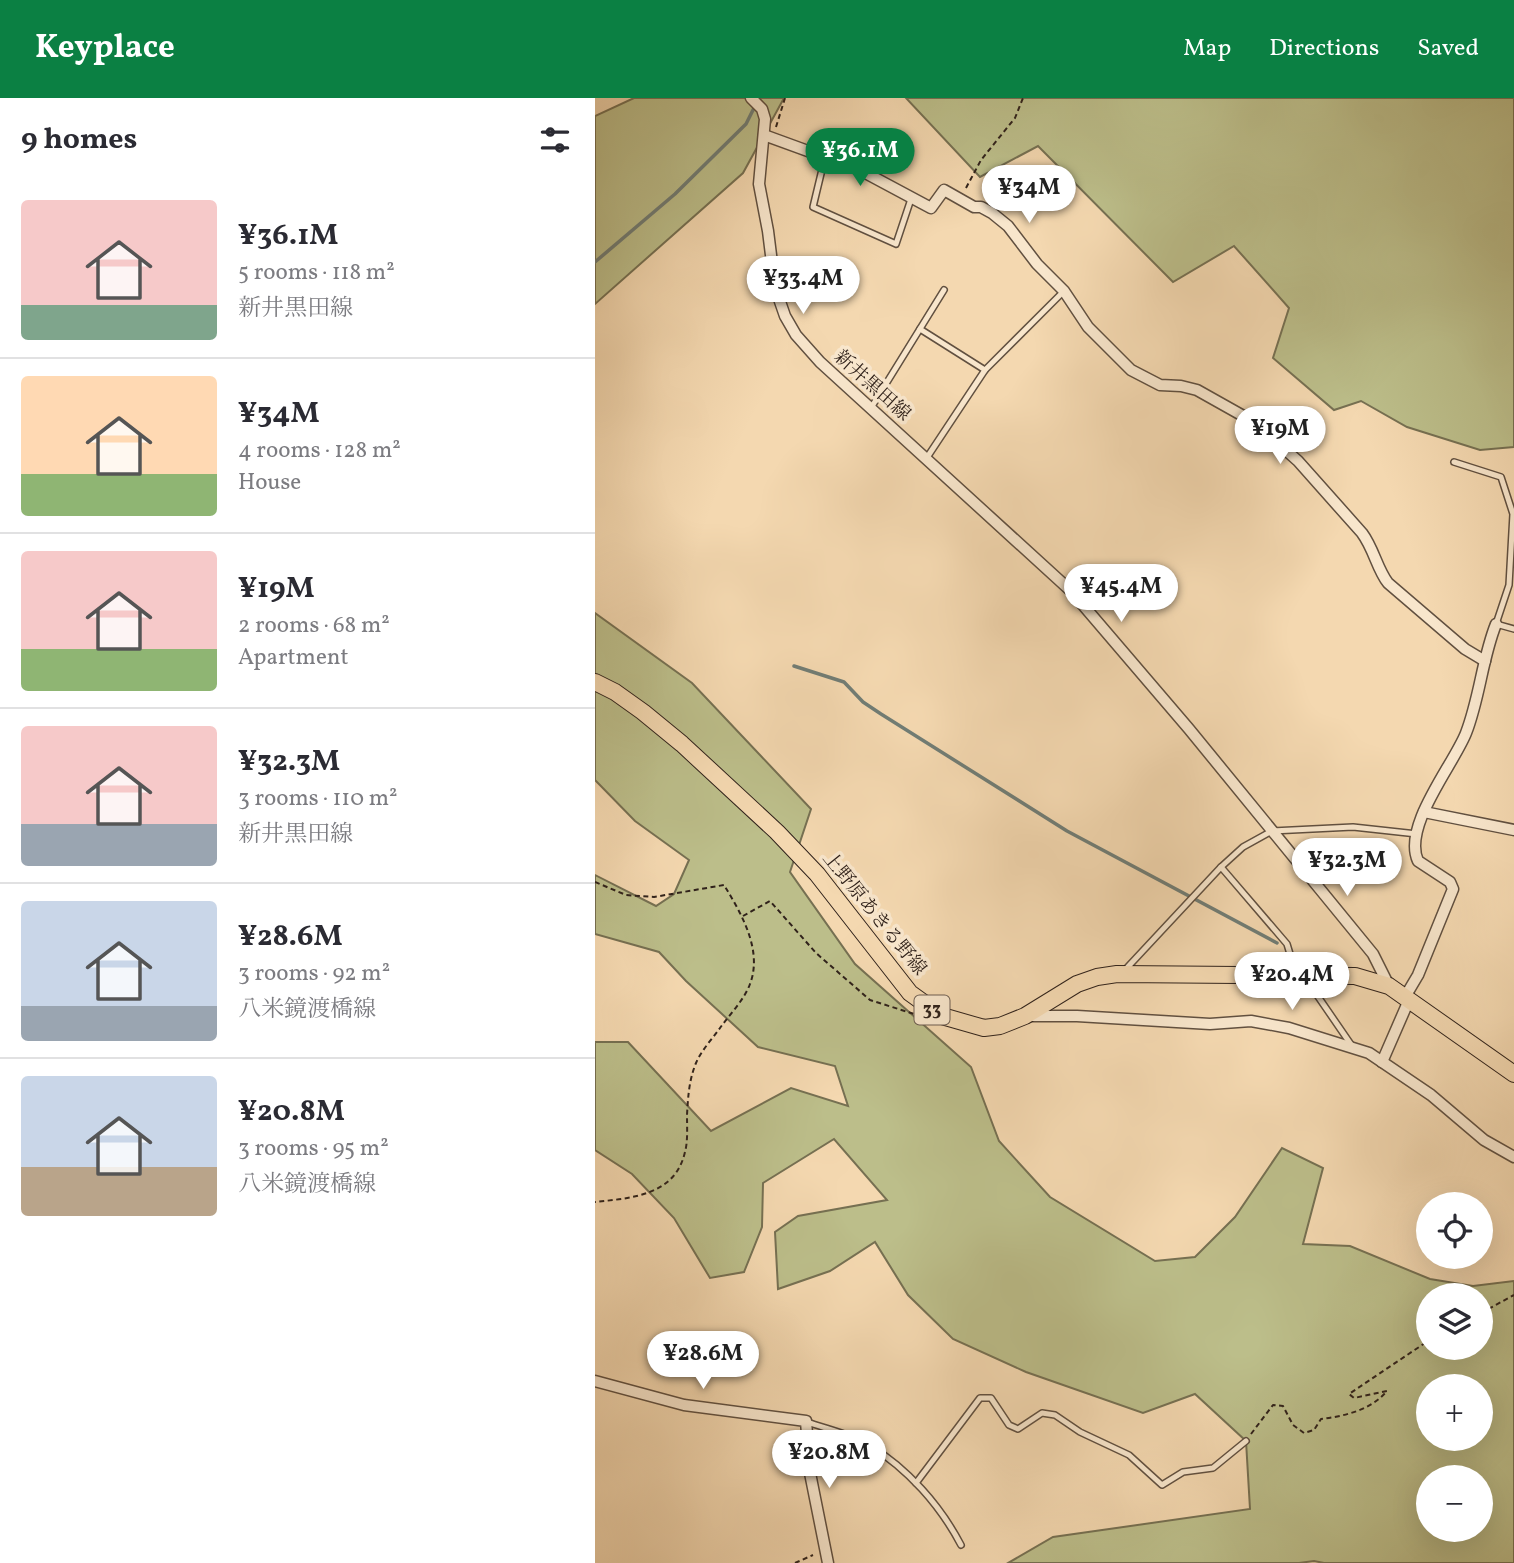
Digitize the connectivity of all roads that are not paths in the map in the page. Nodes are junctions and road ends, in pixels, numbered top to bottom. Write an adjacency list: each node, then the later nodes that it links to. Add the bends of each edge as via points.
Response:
1 (751, 98): 2 (street, 新井黒田線, via 764,114)
2 (767, 134): 3 (street); 9 (street, 新井黒田線, via 759,184 781,307 811,353)
3 (825, 157): 4 (street); 4 (lane, via 813,207 896,244)
4 (912, 198): 6 (street, via 931,208 944,190 992,213)
5 (944, 290): 7 (lane)
6 (1064, 291): 8 (lane); 14 (street, via 1088,327 1131,370 1160,386 1197,390 1269,434 1362,533 1388,583)
7 (921, 329): 8 (lane); 9 (lane)
8 (985, 370): 10 (lane)
9 (871, 408): 10 (street, 新井黒田線)
10 (926, 459): 18 (street, 新井黒田線, via 1071,591)
11 (1454, 462): 12 (lane, via 1501,477 1513,514 1509,585)
12 (1496, 624): 13 (lane); 14 (street)
13 (1514, 629)
14 (1485, 661): 16 (street, via 1465,736)
15 (595, 682): 25 (main road, 上野原あきる野線 / 33, via 682,744 777,832 817,874 910,993 929,1009 984,1028)
16 (1425, 812): 17 (street); 19 (street)
17 (1514, 830)
18 (1272, 831): 19 (lane, via 1353,827); 20 (lane, via 1243,847); 23 (street, via 1373,954)
19 (1417, 834): 24 (street, via 1418,861 1454,889)
20 (1221, 867): 21 (lane); 22 (lane, via 1287,944)
21 (1121, 974): 22 (main road, 上野原あきる野線 / 33); 25 (main road, 上野原あきる野線 / 33, via 1077,984)
22 (1299, 974): 23 (main road, 上野原あきる野線 / 33, via 1355,975); 26 (lane)
23 (1389, 986): 24 (main road, 上野原あきる野線 / 33)
24 (1407, 998): 27 (street); 28 (main road, 上野原あきる野線 / 33)
25 (1025, 1016): 26 (street, via 1210,1024 1251,1021)
26 (1354, 1049): 27 (street)
27 (1382, 1062): 29 (street, via 1431,1095 1484,1140)
28 (1514, 1074)
29 (1514, 1157)
30 (595, 1381): 31 (street, via 684,1405)
31 (806, 1421): 33 (lane, via 867,1444); 35 (street, via 810,1473)
32 (1246, 1441): 33 (lane, via 1213,1468 1183,1472 1162,1485 1129,1455 1055,1415 1042,1413 1018,1429 1009,1425 991,1398 980,1398)
33 (916, 1483): 34 (lane)
34 (961, 1545)
35 (827, 1557)

